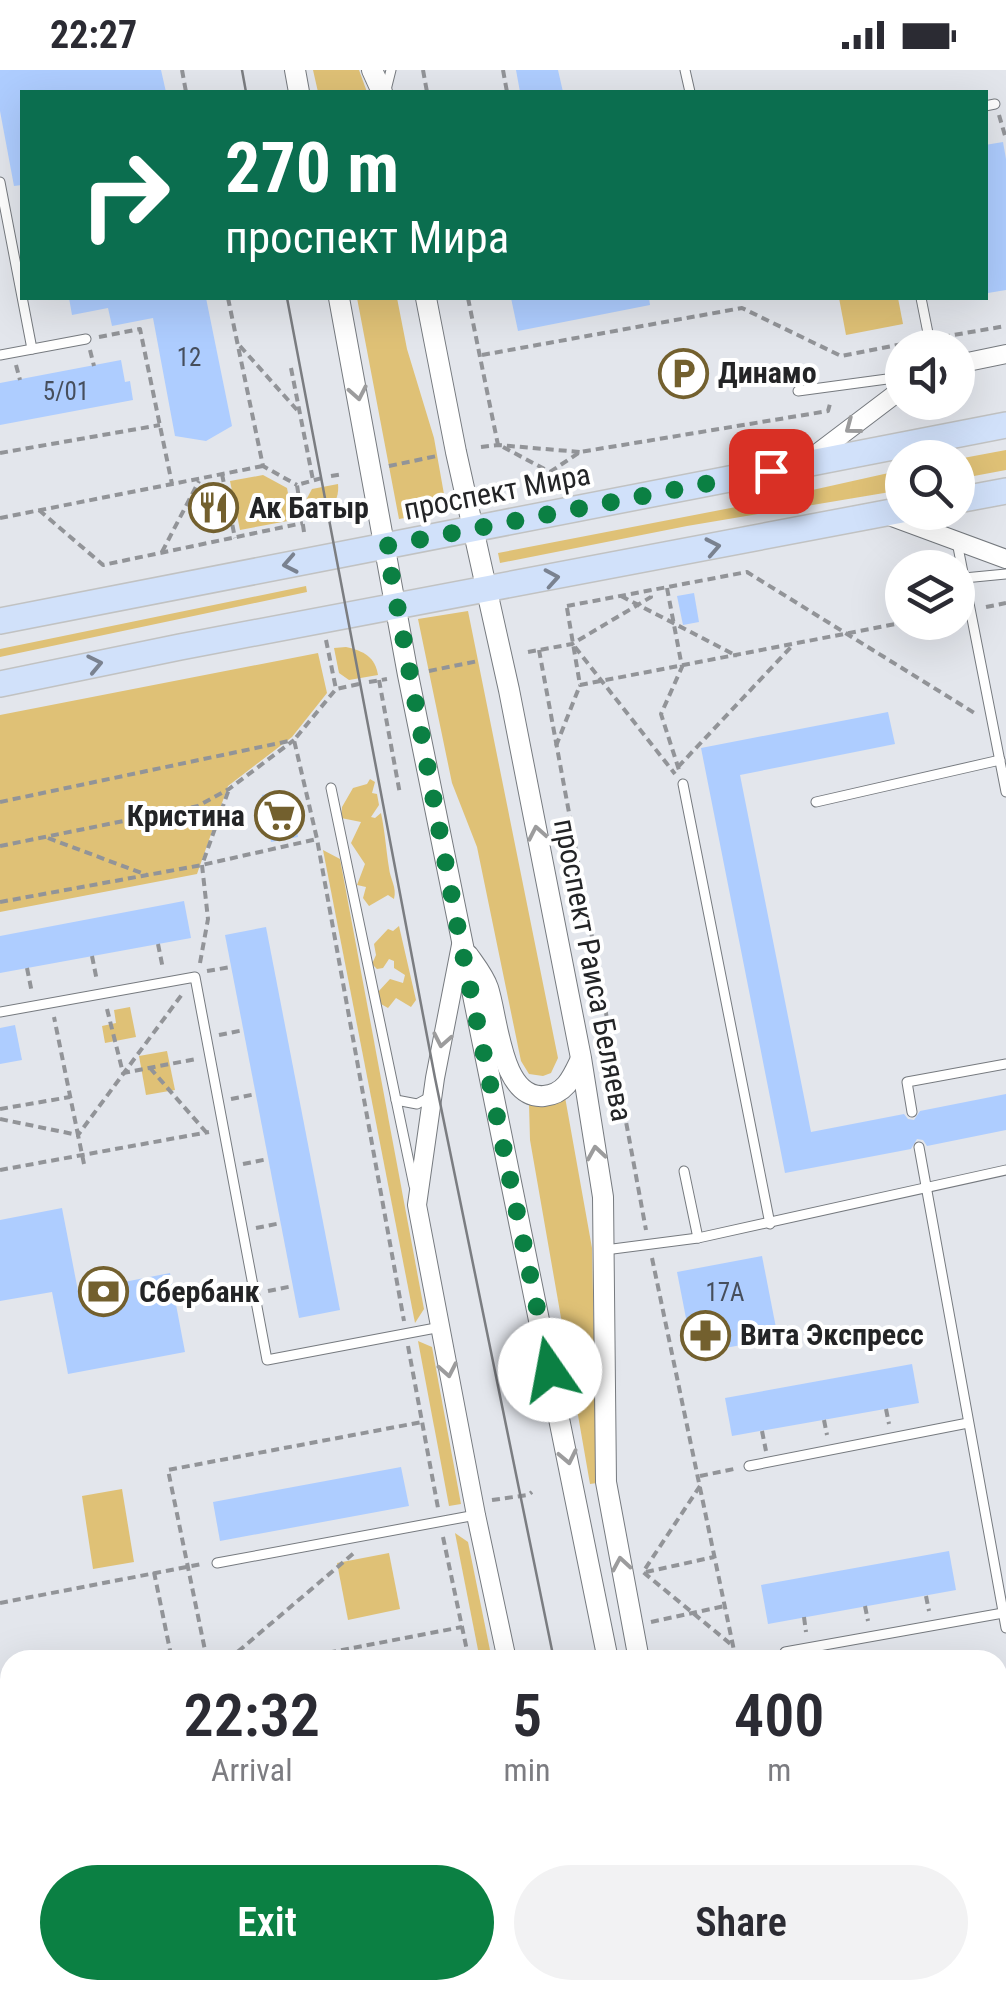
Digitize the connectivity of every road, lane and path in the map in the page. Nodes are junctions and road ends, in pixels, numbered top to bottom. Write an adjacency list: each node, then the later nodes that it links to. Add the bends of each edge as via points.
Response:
1 (990, 106): 2 (path)
2 (1006, 140)
3 (0, 182): 4 (lane)
4 (20, 287)
5 (22, 300): 14 (lane)
6 (228, 300): 13 (path)
7 (339, 300): 54 (street, one-way to 54)
8 (426, 300): 49 (street, проспект Раиса Беляева)
9 (468, 300): 15 (path)
10 (921, 300): 11 (lane)
11 (927, 330)
12 (86, 339): 14 (lane); 25 (path, via 140,329)
13 (238, 344): 24 (path); 33 (path)
14 (32, 350): 17 (lane)
15 (482, 354): 21 (path, via 742,308 842,356); 27 (path)
16 (1006, 354): 18 (street)
17 (0, 355)
18 (975, 360)
19 (291, 368): 24 (path)
20 (885, 379): 21 (lane)
21 (834, 386): 22 (lane); 29 (path, via 828,412)
22 (798, 391)
23 (885, 402): 32 (street, one-way to 32)
24 (300, 414): 40 (path)
25 (160, 425): 30 (path); 41 (path)
26 (1006, 425): 32 (main road, проспект Мира)
27 (498, 444): 28 (path); 29 (path); 29 (path, via 551,476)
28 (481, 448)
29 (580, 452)
30 (0, 453)
31 (437, 456): 34 (path)
32 (802, 464): 49 (main road, проспект Мира)
33 (263, 466): 35 (path); 42 (path)
34 (388, 466)
35 (222, 474): 38 (path); 52 (path)
36 (343, 474): 37 (path)
37 (332, 476)
38 (200, 478): 41 (path); 56 (path)
39 (322, 478): 40 (path)
40 (314, 480): 42 (path)
41 (172, 484): 45 (path)
42 (297, 485): 48 (path)
43 (1006, 490): 44 (main road)
44 (975, 496)
45 (39, 510): 47 (path); 56 (path, via 103,564)
46 (885, 514): 61 (main road, one-way to 46)
47 (0, 518)
48 (303, 523): 51 (path); 52 (path)
49 (473, 529): 54 (main road, проспект Мира); 61 (street, проспект Раиса Беляева)
50 (931, 530): 53 (street)
51 (304, 532)
52 (236, 538): 56 (path)
53 (957, 542): 55 (lane); 57 (street)
54 (386, 546): 66 (street); 69 (main road, проспект Мира, one-way to 69)
55 (959, 550)
56 (162, 552)
57 (1006, 559)
58 (1006, 574): 59 (lane)
59 (975, 577)
60 (666, 587): 62 (path); 71 (path); 74 (path, via 747,572)
61 (487, 590): 66 (main road); 124 (street, проспект Раиса Беляева, one-way to 61)
62 (650, 590): 63 (path); 65 (path, via 651,597)
63 (619, 595): 65 (path); 67 (path)
64 (565, 599): 67 (path)
65 (638, 605): 71 (path); 76 (path)
66 (396, 606): 88 (main road, one-way to 66); 111 (street)
67 (567, 606): 76 (path)
68 (0, 608): 69 (street)
69 (47, 612): 70 (main road, проспект Мира)
70 (0, 622)
71 (674, 623): 80 (path); 82 (path)
72 (885, 626): 74 (path)
73 (975, 633): 92 (lane)
74 (847, 634): 77 (path); 92 (path)
75 (326, 639): 91 (path)
76 (572, 644): 78 (path); 86 (path); 90 (path)
77 (793, 645): 80 (path); 96 (path)
78 (539, 650): 79 (path); 94 (path)
79 (528, 652)
80 (736, 656): 82 (path)
81 (478, 662): 83 (path)
82 (682, 667): 86 (path); 96 (path, via 661,714)
83 (429, 671)
84 (396, 677): 85 (path)
85 (378, 680): 87 (path); 101 (path)
86 (602, 681): 90 (path); 97 (path)
87 (369, 682)
88 (0, 684)
89 (359, 684): 91 (path)
90 (580, 685): 94 (path)
91 (336, 689): 93 (path)
92 (993, 724): 95 (lane)
93 (294, 740): 99 (path); 102 (path); 105 (path)
94 (556, 746): 153 (path)
95 (1000, 760): 100 (lane); 103 (lane)
96 (678, 767): 97 (path)
97 (683, 784): 150 (lane)
98 (331, 788): 131 (lane)
99 (229, 789): 104 (path, via 198,806); 107 (path)
100 (1006, 792)
101 (400, 794)
102 (0, 802)
103 (816, 802)
104 (44, 836): 106 (path); 108 (path)
105 (317, 839): 107 (path); 158 (path)
106 (0, 846)
107 (202, 865): 108 (path); 113 (path, via 208,919 198,972)
108 (148, 875): 109 (path)
109 (0, 902)
110 (158, 944): 116 (path)
111 (461, 945): 124 (street, via 487,984 510,1076 523,1091 553,1094 570,1082); 130 (street, one-way to 130); 184 (street, one-way to 184)
112 (92, 956): 117 (path)
113 (231, 967)
114 (27, 968): 119 (path)
115 (195, 976): 116 (lane); 122 (lane); 127 (path)
116 (166, 982): 117 (lane)
117 (101, 994): 118 (lane); 127 (path)
118 (51, 1003): 119 (lane); 129 (path)
119 (34, 1006): 120 (lane)
120 (0, 1012)
121 (244, 1030): 122 (path)
122 (206, 1038): 123 (lane)
123 (210, 1056): 126 (path); 132 (lane)
124 (581, 1058): 154 (street, проспект Раиса Беляева, one-way to 124)
125 (1006, 1064): 134 (lane, via 906,1082)
126 (150, 1068): 127 (path); 137 (path)
127 (122, 1073): 138 (path)
128 (256, 1094): 132 (path)
129 (70, 1096): 133 (path); 138 (path)
130 (432, 1096): 131 (lane, via 417,1104); 148 (street)
131 (396, 1100): 148 (lane)
132 (218, 1101): 136 (lane)
133 (0, 1109)
134 (912, 1112)
135 (0, 1119): 138 (path)
136 (224, 1130): 137 (path); 143 (lane)
137 (206, 1133): 140 (path)
138 (78, 1134): 140 (path)
139 (918, 1147): 147 (lane)
140 (82, 1155): 142 (path); 144 (path)
141 (268, 1159): 143 (path)
142 (84, 1164)
143 (230, 1166): 151 (lane)
144 (0, 1170)
145 (1006, 1170): 147 (lane)
146 (684, 1171): 152 (lane)
147 (926, 1190): 150 (lane); 160 (lane)
148 (418, 1206): 157 (street)
149 (280, 1223): 151 (path)
150 (770, 1224): 152 (lane)
151 (243, 1230): 156 (lane)
152 (698, 1238): 153 (lane)
153 (648, 1244): 154 (lane); 162 (path)
154 (605, 1250): 174 (street, проспект Раиса Беляева, one-way to 154, via 606,1482)
155 (293, 1286): 156 (path)
156 (254, 1294): 158 (lane, via 267,1360)
157 (440, 1328): 158 (lane); 164 (street, one-way to 164)
158 (406, 1334): 159 (path)
159 (422, 1422): 165 (path); 168 (path, via 168,1470)
160 (968, 1422): 161 (lane); 173 (lane)
161 (749, 1466): 162 (path)
162 (698, 1477): 163 (path)
163 (700, 1486): 171 (path); 172 (path, via 643,1572)
164 (476, 1515): 165 (lane); 183 (street)
165 (440, 1522): 166 (lane); 175 (path)
166 (376, 1534): 167 (lane); 180 (path)
167 (217, 1563): 168 (path)
168 (188, 1566): 169 (path); 179 (path)
169 (154, 1572): 170 (path); 178 (path)
170 (0, 1602)
171 (724, 1606): 172 (path); 177 (path)
172 (693, 1613): 174 (path); 177 (path)
173 (1003, 1613): 176 (lane); 187 (lane)
174 (632, 1626): 185 (street, проспект Раиса Беляева)
175 (462, 1627): 181 (path); 182 (path)
176 (1006, 1628)
177 (733, 1646): 186 (path)
178 (170, 1650)
179 (205, 1650)
180 (240, 1650)
181 (342, 1650)
182 (467, 1650)
183 (505, 1650)
184 (606, 1650)
185 (637, 1650)
186 (734, 1650)
187 (796, 1650)

